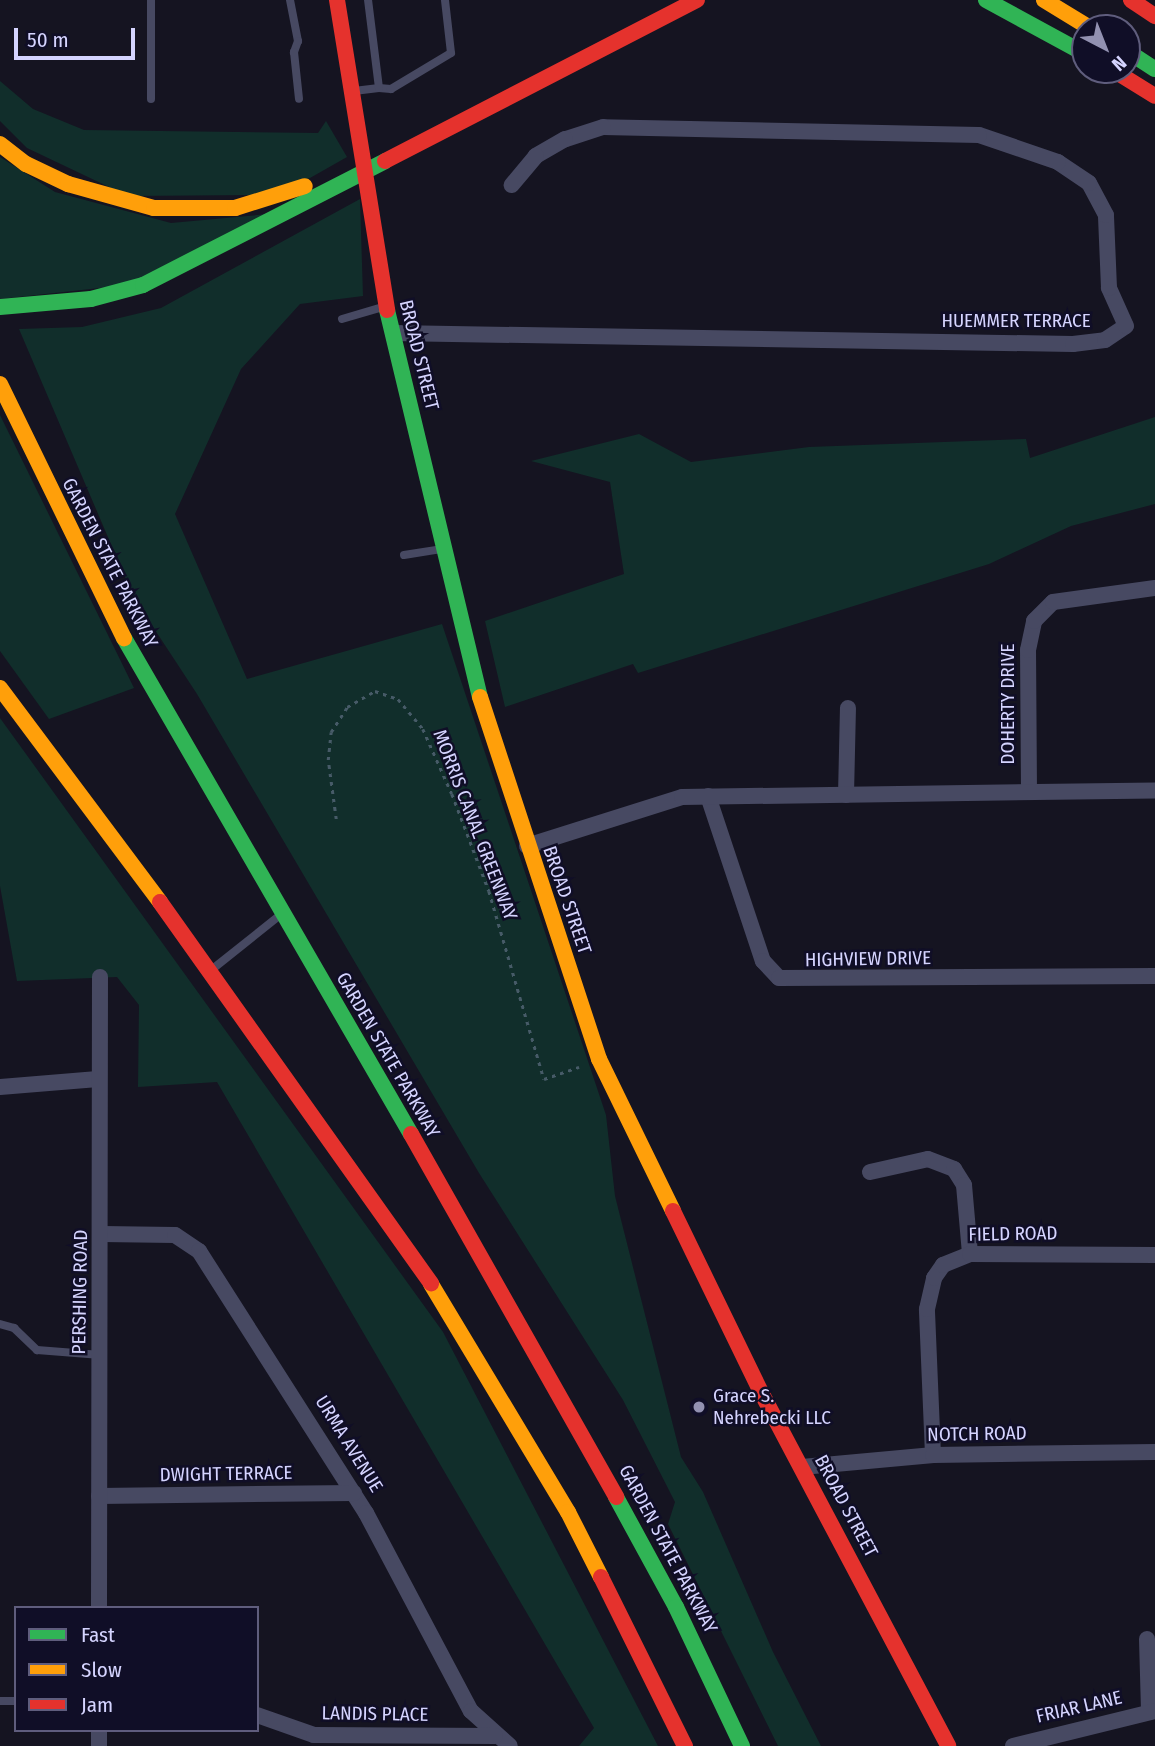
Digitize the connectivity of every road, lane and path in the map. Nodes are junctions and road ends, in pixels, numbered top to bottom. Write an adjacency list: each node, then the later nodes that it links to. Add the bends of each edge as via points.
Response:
1 (151, 0): 18 (lane)
2 (290, 0): 19 (lane, via 298,41 294,52)
3 (337, 0): 16 (main road, BROAD STREET)
4 (368, 0): 15 (lane)
5 (445, 0): 15 (lane, via 451,53 391,89)
6 (697, 0): 21 (main road)
7 (986, 0): 13 (main road)
8 (1044, 0): 10 (main road)
9 (1131, 0): 11 (main road)
10 (1071, 16)
11 (1155, 16)
12 (622, 18): 21 (main road)
13 (1071, 46)
14 (1136, 84): 17 (main road)
15 (379, 88): 16 (lane)
16 (351, 92): 24 (main road, BROAD STREET)
17 (1155, 96)
18 (151, 99)
19 (299, 99)
20 (0, 144): 22 (main road, via 26,164 68,184 154,208 195,211 253,204)
21 (398, 145): 22 (main road)
22 (339, 177): 25 (main road, via 143,285 91,299)
23 (512, 185): 27 (street, HUEMMER TERRACE, via 536,156 565,139 603,127 979,135 1058,162 1089,183 1106,215 1110,288 1126,326 1105,340 1073,344)
24 (386, 306): 26 (lane); 27 (main road, BROAD STREET)
25 (0, 307)
26 (342, 319)
27 (393, 333): 29 (main road, BROAD STREET)
28 (0, 384): 40 (main road, GARDEN STATE PARKWAY, via 93,581)
29 (443, 548): 30 (lane); 39 (main road, BROAD STREET, via 488,727)
30 (404, 555)
31 (1155, 588): 35 (street, DOHERTY DRIVE, via 1054,602 1034,621 1028,650)
32 (0, 688): 41 (main road)
33 (848, 708): 36 (street)
34 (1155, 790): 35 (street)
35 (1029, 792): 36 (street)
36 (846, 794): 37 (street)
37 (708, 796): 39 (street, via 667,800); 42 (street, HIGHVIEW DRIVE, via 763,961 779,978)
38 (336, 819): 44 (path, MORRIS CANAL GREENWAY, via 328,760 331,732 347,707 375,691 398,699 423,729 452,794 489,891 544,1079)
39 (527, 846): 44 (main road, BROAD STREET)
40 (282, 915): 41 (lane); 65 (main road, GARDEN STATE PARKWAY, via 516,1314 631,1521)
41 (211, 970): 64 (main road, via 388,1219 471,1346 568,1512)
42 (1155, 976)
43 (100, 977): 45 (street, PERSHING ROAD)
44 (598, 1059): 55 (main road, BROAD STREET)
45 (98, 1079): 46 (street); 48 (street, PERSHING ROAD)
46 (0, 1087)
47 (870, 1172): 49 (street, via 928,1159 954,1169 964,1185)
48 (102, 1234): 52 (street, PERSHING ROAD); 56 (street, URMA AVENUE, via 175,1235 199,1251)
49 (970, 1254): 50 (street, FIELD ROAD); 54 (street, FIELD ROAD, via 943,1265 929,1293)
50 (1155, 1255)
51 (0, 1324): 52 (lane, via 14,1328 37,1350)
52 (101, 1355): 57 (street, PERSHING ROAD)
53 (1155, 1452): 54 (street, NOTCH ROAD)
54 (933, 1455): 55 (street, NOTCH ROAD)
55 (802, 1467): 66 (main road, BROAD STREET)
56 (354, 1493): 57 (street, DWIGHT TERRACE); 62 (street, URMA AVENUE, via 471,1712)
57 (99, 1496): 58 (street, PERSHING ROAD)
58 (99, 1606)
59 (1147, 1639): 60 (street)
60 (1152, 1712): 67 (street, FRIAR LANE)
61 (259, 1716): 62 (street, LANDIS PLACE, via 314,1735)
62 (495, 1736): 63 (street, URMA AVENUE)
63 (510, 1746)
64 (685, 1746)
65 (742, 1746)
66 (948, 1746)
67 (1013, 1746)

